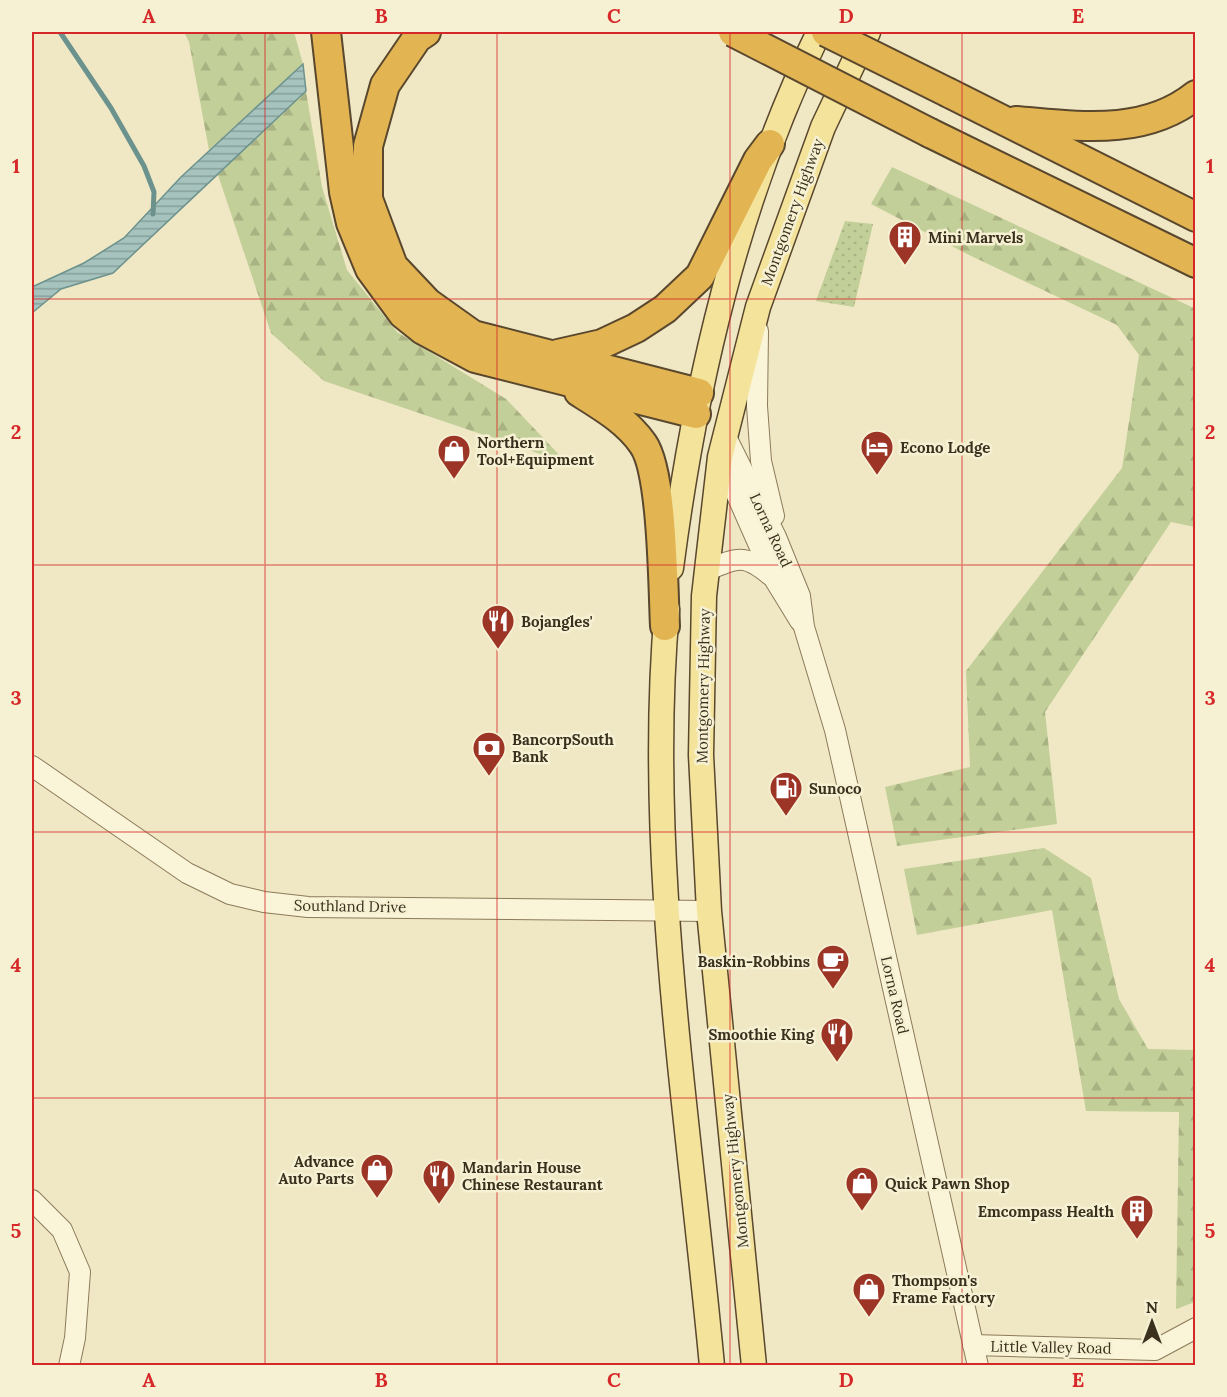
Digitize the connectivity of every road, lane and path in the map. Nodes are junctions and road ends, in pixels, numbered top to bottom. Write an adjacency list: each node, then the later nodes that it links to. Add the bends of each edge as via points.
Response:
1 (326, 32): 13 (highway, via 351,223 381,286 403,314 475,358)
2 (426, 32): 13 (highway, via 417,38 385,85 368,146 368,199 393,266 428,303 473,335)
3 (734, 32): 11 (highway, bridge)
4 (819, 32): 9 (main road)
5 (826, 32): 8 (highway, bridge)
6 (868, 32): 12 (main road, Montgomery Highway, via 823,127)
7 (1196, 95): 8 (highway, via 1159,116 1130,124 1097,128)
8 (1000, 120): 10 (highway)
9 (770, 144): 13 (highway, via 758,160 700,276 666,309 636,328); 14 (main road, via 714,323)
10 (1196, 217)
11 (1196, 263)
12 (758, 307): 15 (main road, Montgomery Highway); 16 (street, via 761,461)
13 (554, 366): 14 (highway); 19 (highway, via 616,415 645,445 657,492)
14 (697, 404): 15 (main road); 19 (main road, via 681,490)
15 (723, 447): 16 (street, Lorna Road); 17 (main road, Montgomery Highway); 18 (street, Lorna Road)
16 (776, 537): 20 (street, Lorna Road, via 800,596)
17 (708, 570): 18 (street, via 731,560 752,560); 22 (main road, Montgomery Highway, via 704,596 701,755)
18 (773, 577): 20 (street, Lorna Road)
19 (665, 626): 23 (main road, via 661,736)
20 (804, 627): 26 (street, Lorna Road, via 835,730)
21 (32, 766): 23 (street, Southland Drive, via 187,873 230,894 264,902 309,907)
22 (709, 910): 23 (street, Southland Drive); 29 (main road, Montgomery Highway)
23 (667, 912): 28 (main road)
24 (32, 1200): 27 (street, via 62,1230 80,1272)
25 (1196, 1328): 26 (street, Little Valley Road, via 1155,1350)
26 (973, 1345): 30 (street, Lorna Road)
27 (69, 1365)
28 (712, 1365)
29 (754, 1365)
30 (978, 1365)

